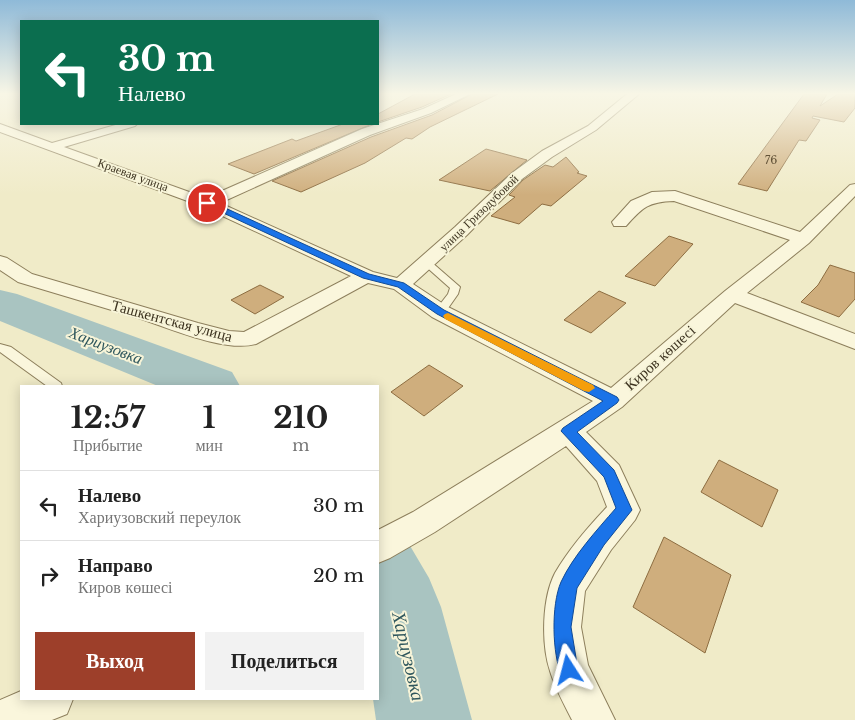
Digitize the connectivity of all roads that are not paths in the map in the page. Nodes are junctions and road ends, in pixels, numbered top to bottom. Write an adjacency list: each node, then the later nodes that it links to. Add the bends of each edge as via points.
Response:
1 (0, 128): 5 (street, Краевая улица)
2 (118, 128): 5 (street)
3 (379, 128): 7 (street)
4 (592, 128): 11 (street, улица Гризодубовой, via 517,176)
5 (54, 146): 7 (street, Краевая улица)
6 (855, 188): 9 (street, Киров көшесі)
7 (207, 203): 12 (street, Краевая улица)
8 (620, 222): 9 (street, via 637,204 652,197 675,196)
9 (803, 239): 14 (street, Киров көшесі)
10 (0, 262): 12 (street, Ташкентская улица, via 25,278 61,290 192,330 248,339)
11 (426, 262): 13 (street, улица Гризодубовой); 15 (lane, via 455,287)
12 (366, 276): 13 (street, Краевая улица)
13 (401, 285): 15 (street, Краевая улица)
14 (732, 294): 16 (street); 19 (street, Киров көшесі)
15 (440, 312): 19 (street, Краевая улица)
16 (855, 342)
17 (0, 348): 18 (lane)
18 (55, 385)
19 (613, 400): 20 (street, Киров көшесі)
20 (568, 431): 21 (street, Киров көшесі, via 424,522); 22 (street, via 609,474 624,510 598,539 568,586 562,627 569,670)
21 (379, 546)
22 (594, 720)

